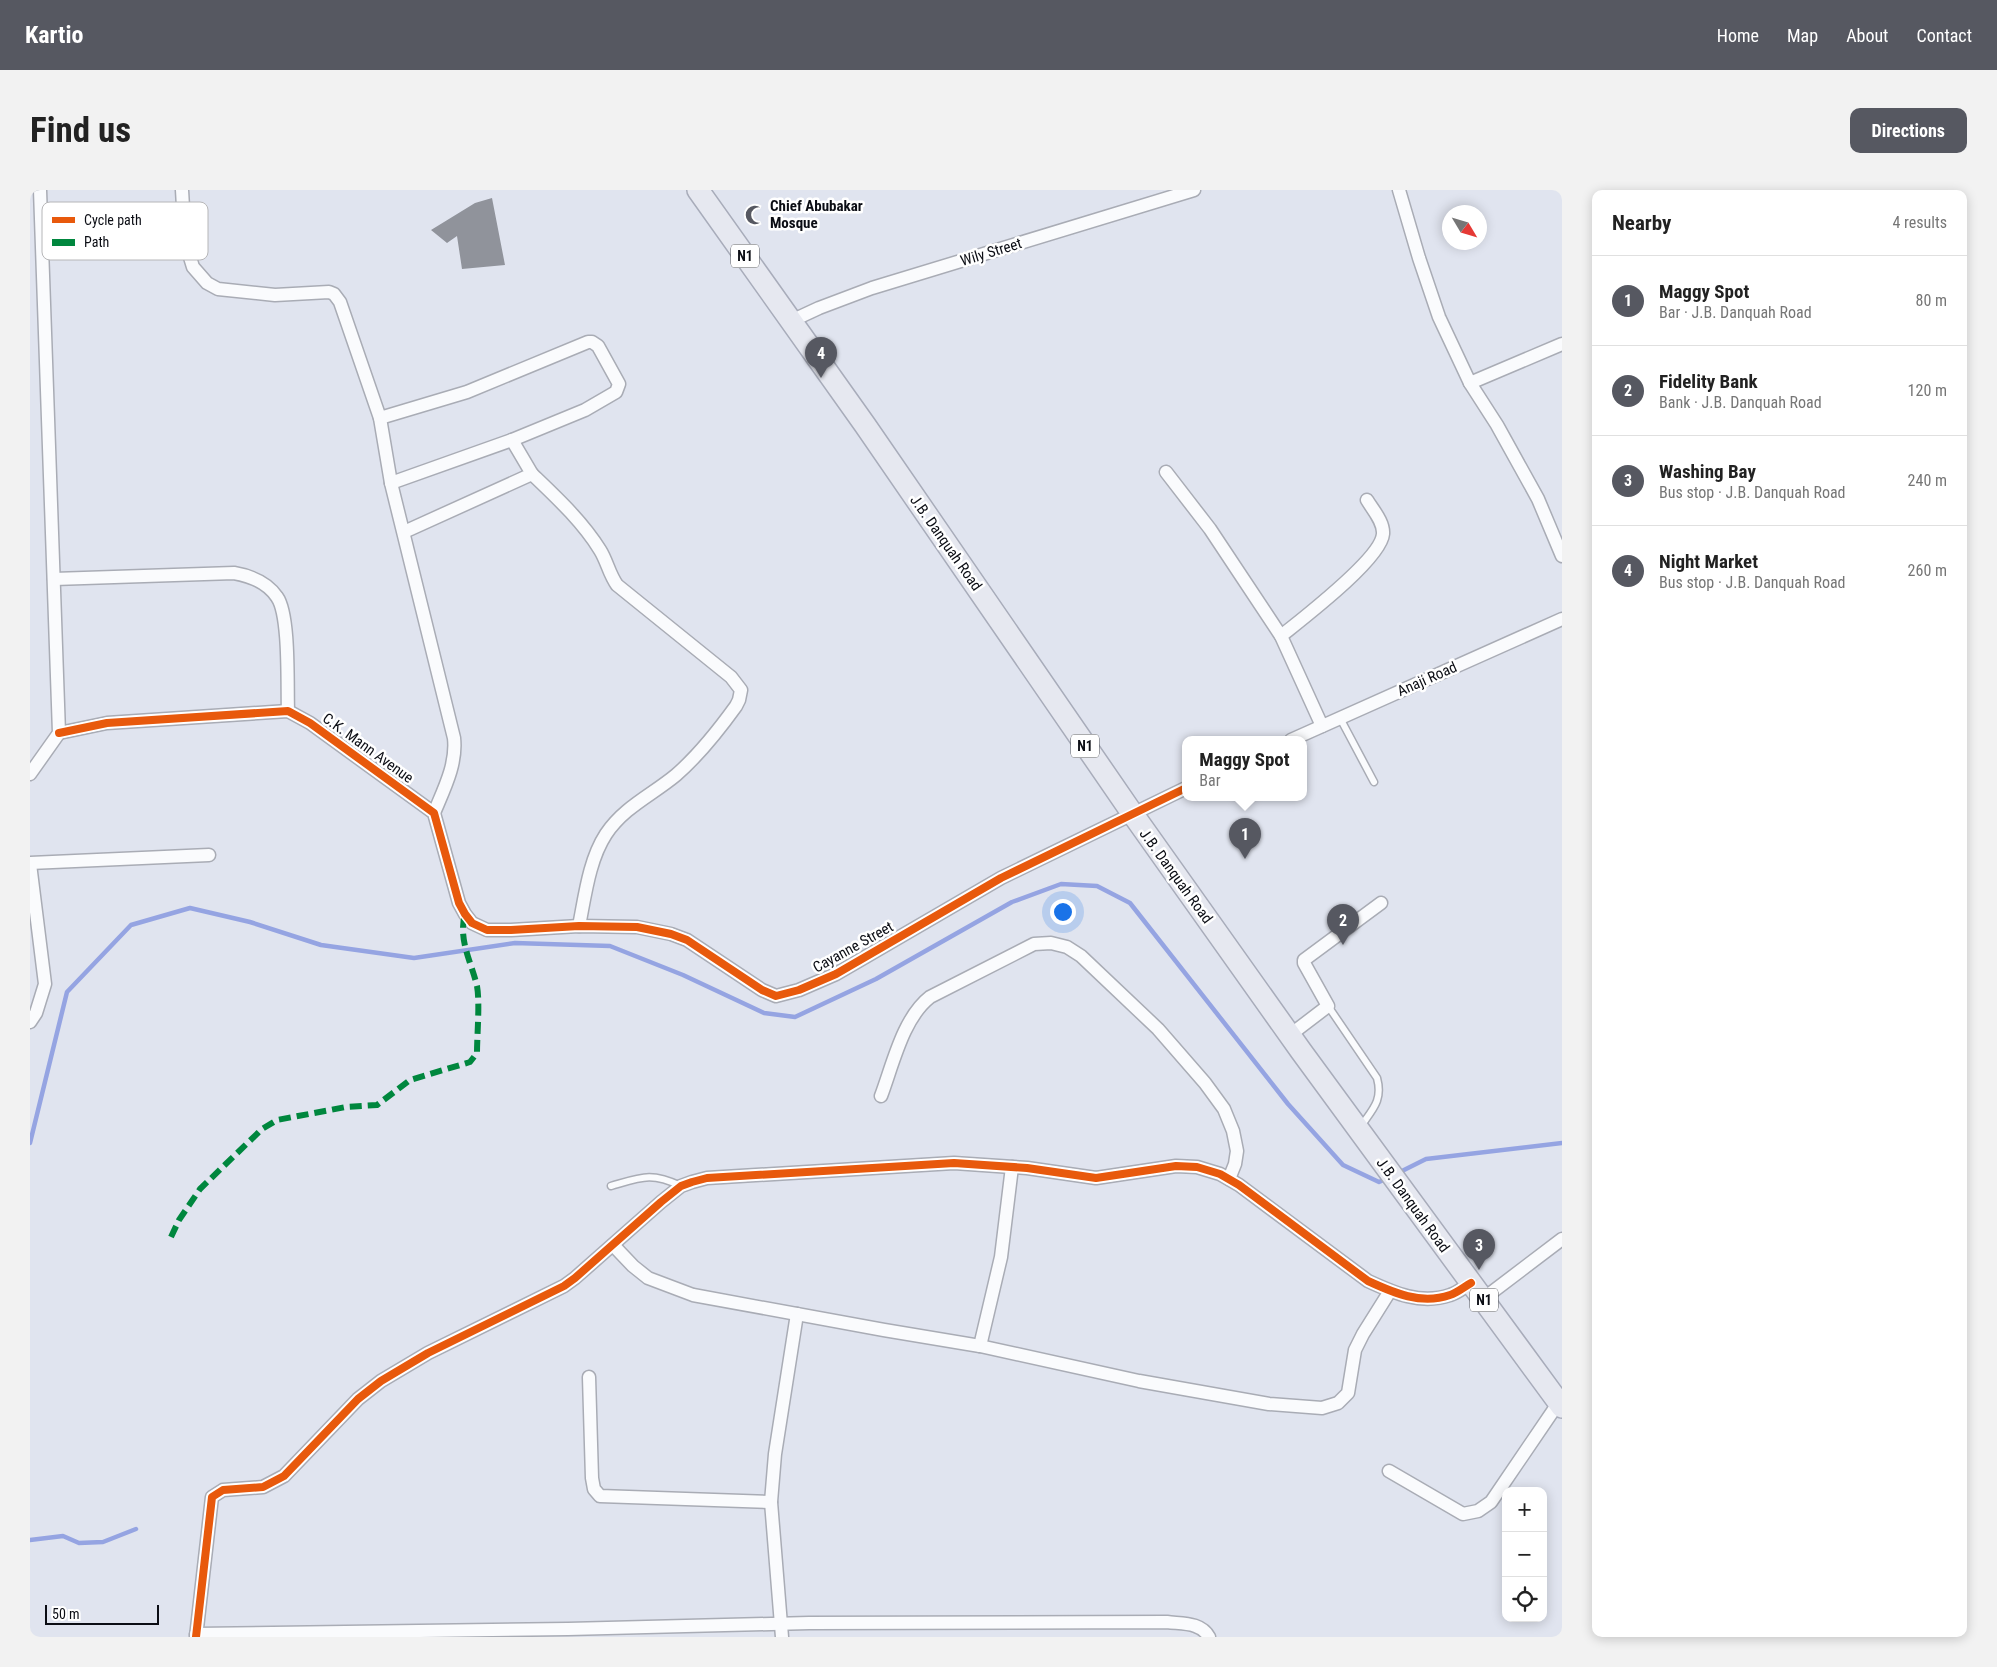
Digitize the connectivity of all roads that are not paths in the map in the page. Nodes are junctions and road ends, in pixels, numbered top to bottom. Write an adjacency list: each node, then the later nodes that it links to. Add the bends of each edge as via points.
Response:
1 (40, 190): 5 (street)
2 (698, 190): 8 (highway, J.B. Danquah Road / N1)
3 (1194, 190): 8 (street, Wily Street, via 872,288)
4 (1399, 190): 10 (street, via 1439,317)
5 (42, 246)
6 (43, 260): 19 (street)
7 (191, 260): 11 (street, via 207,283 218,289 275,295 329,292 336,296)
8 (791, 321): 31 (highway, J.B. Danquah Road / N1)
9 (1562, 344): 10 (street)
10 (1470, 383): 18 (street, via 1538,499)
11 (380, 418): 12 (street, via 467,392 588,342 596,344 619,382 617,390 585,410); 15 (street)
12 (512, 440): 14 (street); 15 (street)
13 (1166, 472): 21 (street, via 1210,529)
14 (532, 474): 17 (street); 35 (street, via 566,507 596,544 617,585 731,677 740,690 736,706 695,757 631,806 606,834 591,871)
15 (391, 483): 17 (street)
16 (1367, 500): 21 (street, via 1382,527 1380,544 1336,590)
17 (404, 532): 30 (street, via 455,749)
18 (1562, 556)
19 (54, 580): 22 (street, via 234,573 262,583 278,597 284,620); 25 (street)
20 (1562, 618): 23 (street, Anaji Road)
21 (1281, 636): 24 (street)
22 (288, 711): 25 (street, via 107,723); 30 (street, C.K. Mann Avenue, via 310,723)
23 (1340, 718): 24 (street, Anaji Road); 28 (lane)
24 (1322, 726): 26 (street, Anaji Road)
25 (59, 734): 27 (street)
26 (1300, 736)
27 (30, 774)
28 (1374, 782)
29 (1182, 790): 31 (street)
30 (434, 813): 35 (street, via 459,903 472,923 479,928 496,930)
31 (1132, 813): 35 (street, Cayanne Street, via 1001,878 836,974 816,984 776,996 687,940 637,927); 38 (highway, J.B. Danquah Road / N1)
32 (208, 855): 33 (street)
33 (30, 863): 37 (street, via 46,984)
34 (1381, 903): 36 (street, via 1304,960)
35 (579, 926)
36 (1328, 1006): 38 (street); 40 (lane, via 1377,1078 1380,1089 1378,1101)
37 (30, 1022)
38 (1290, 1035): 40 (highway, J.B. Danquah Road / N1)
39 (881, 1096): 42 (street, via 908,1022 922,1003 1034,944 1060,944 1081,956 1158,1029 1206,1083 1224,1110 1236,1142 1235,1164)
40 (1358, 1129): 47 (highway, J.B. Danquah Road / N1)
41 (1012, 1167): 42 (street, via 1096,1178 1176,1166 1197,1167); 44 (street, via 954,1163 708,1178); 50 (street, via 1001,1256)
42 (1229, 1179): 48 (street, via 1368,1281)
43 (611, 1186): 44 (lane, via 651,1176)
44 (681, 1186): 46 (street)
45 (1562, 1239): 47 (street)
46 (613, 1245): 49 (street, via 633,1266 661,1284 693,1295); 56 (street, via 564,1286 450,1341 381,1381 358,1399 284,1476 263,1487 223,1490 212,1497)
47 (1477, 1291): 48 (street, via 1434,1299); 52 (highway, J.B. Danquah Road / N1)
48 (1390, 1292): 50 (street, via 1356,1350 1348,1393 1338,1403 1322,1408 1260,1403 1139,1381)
49 (797, 1314): 50 (street); 54 (street, via 775,1454)
50 (980, 1346)
51 (589, 1377): 54 (street, via 592,1478 594,1489 600,1496)
52 (1560, 1405): 53 (street, via 1490,1502 1478,1511 1463,1514)
53 (1389, 1471)
54 (771, 1502): 55 (street)
55 (782, 1631): 56 (street); 57 (street, via 809,1623 1167,1622 1195,1625 1206,1631)
56 (196, 1636)
57 (1209, 1637)

